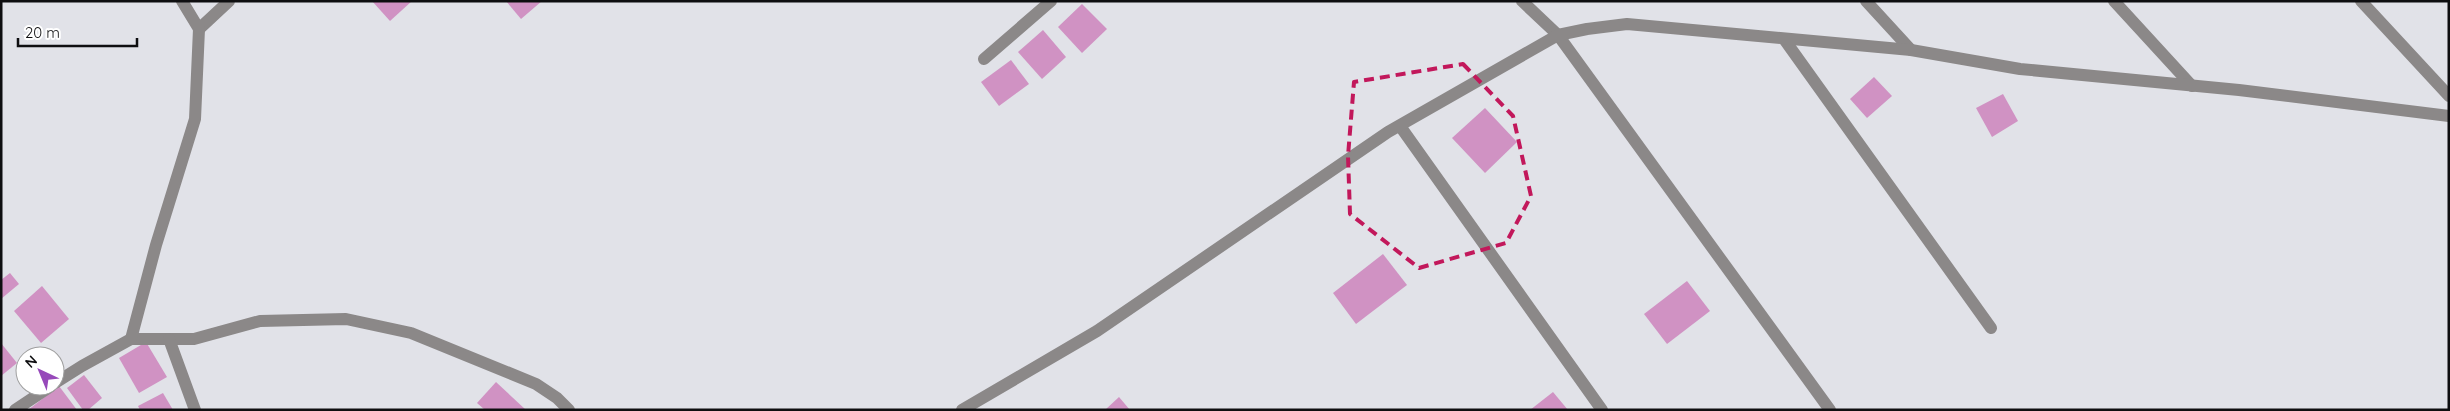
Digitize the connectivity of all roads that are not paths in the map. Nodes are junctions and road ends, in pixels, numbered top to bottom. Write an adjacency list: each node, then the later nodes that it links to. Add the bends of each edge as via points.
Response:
1 (182, 1): 8 (street)
2 (229, 1): 8 (street)
3 (1051, 1): 12 (street)
4 (1522, 1): 9 (street)
5 (1866, 1): 11 (street)
6 (2114, 1): 13 (street)
7 (2362, 1): 14 (street)
8 (199, 29): 18 (street, via 195,119)
9 (1558, 35): 10 (street, via 1627,24); 16 (street); 27 (street)
10 (1784, 39): 11 (street); 17 (street)
11 (1911, 50): 13 (street, via 2020,68)
12 (984, 59)
13 (2192, 86): 15 (street)
14 (2449, 96)
15 (2449, 116)
16 (1400, 126): 25 (street, via 1097,331); 26 (street)
17 (1991, 328)
18 (131, 339): 19 (street); 20 (street)
19 (170, 339): 23 (street); 24 (street, via 194,339 260,321 346,319 411,333 476,359 536,384)
20 (65, 377)
21 (36, 396): 22 (street)
22 (15, 410)
23 (195, 410)
24 (569, 410)
25 (962, 410)
26 (1602, 410)
27 (1830, 410)

